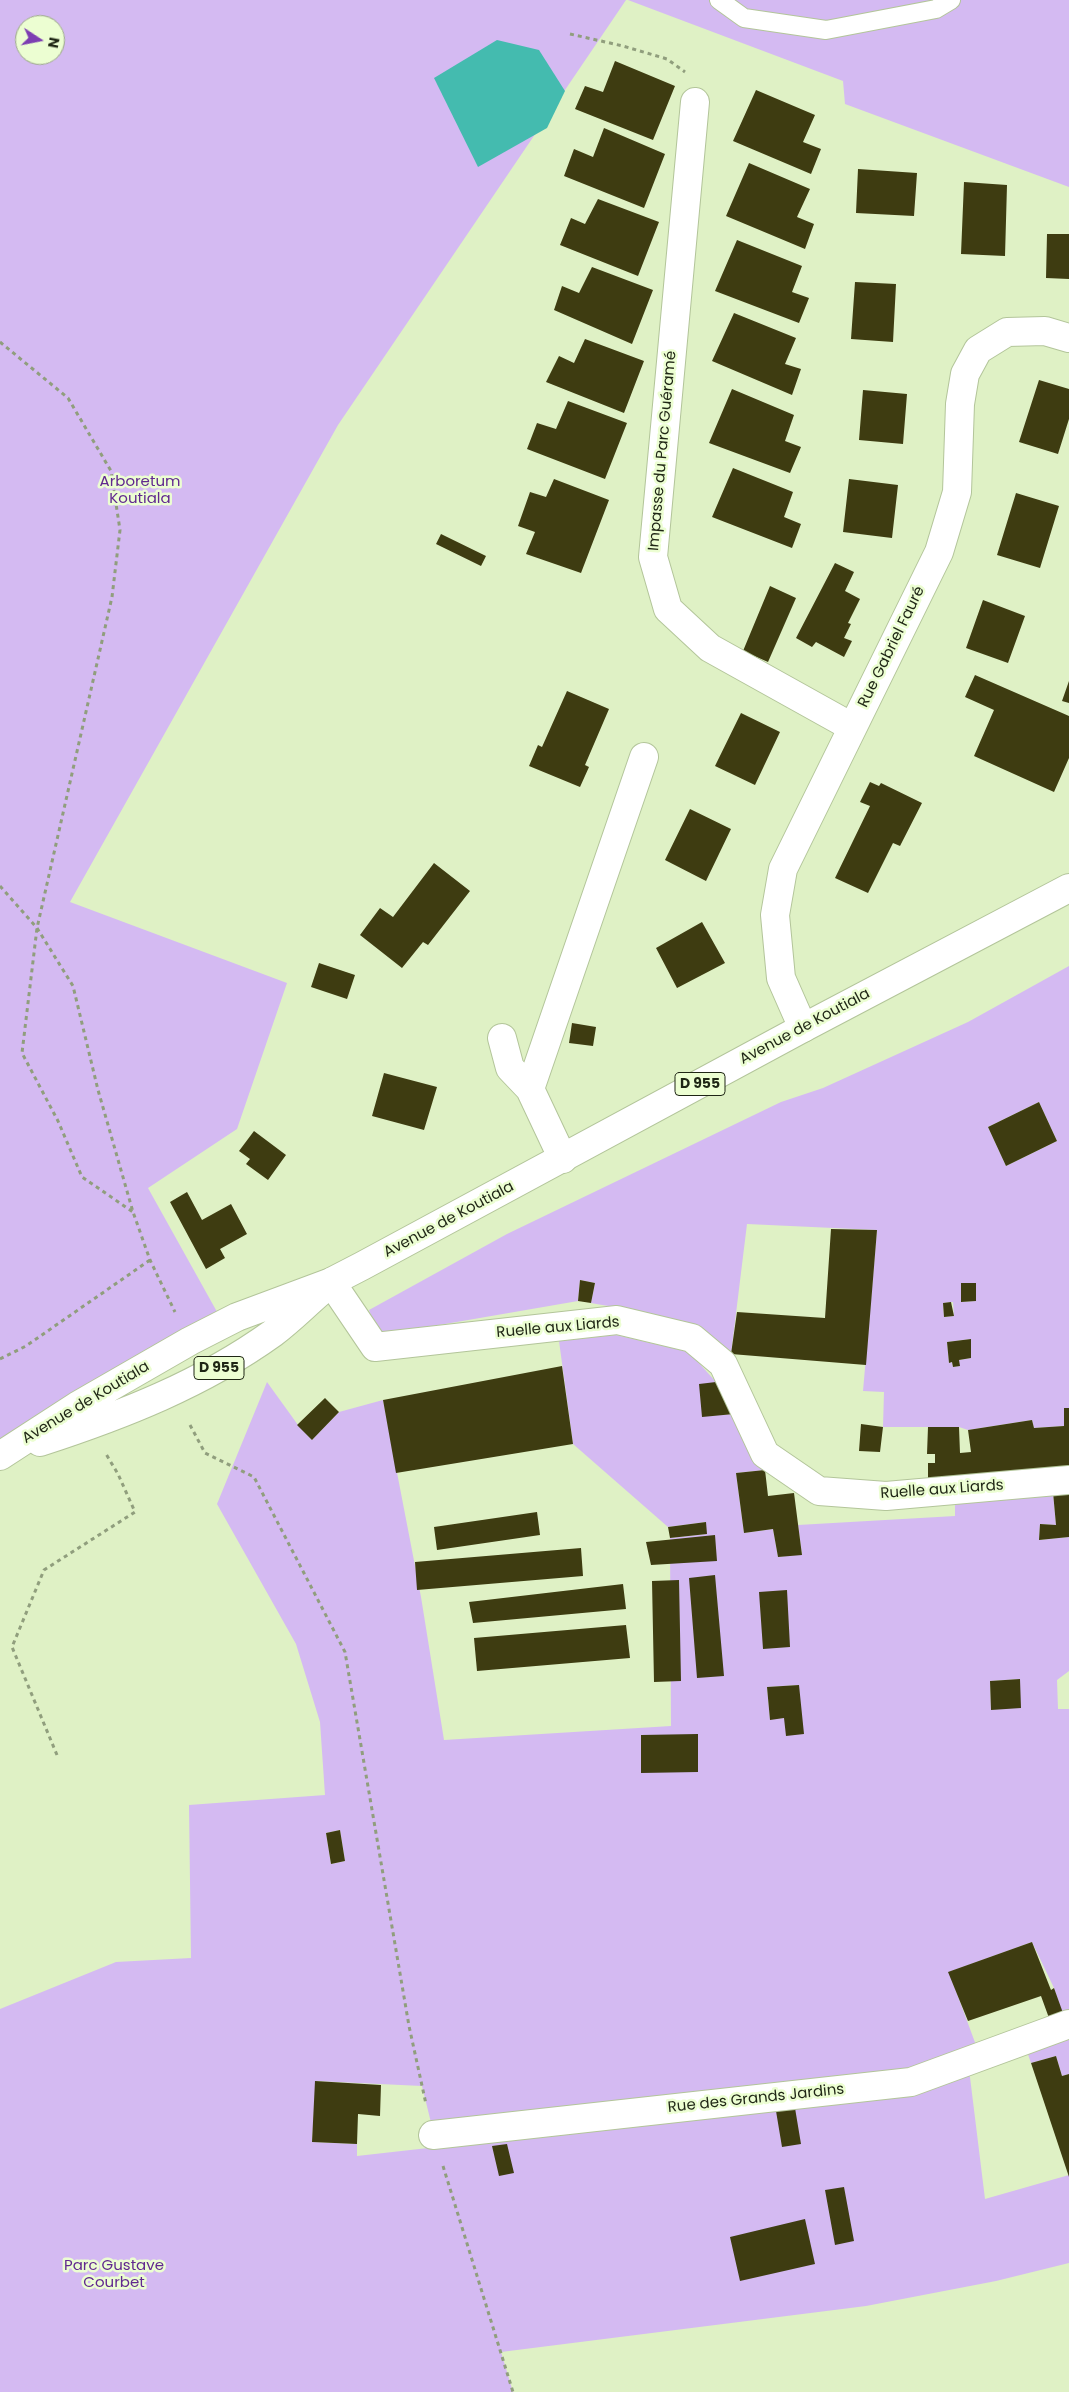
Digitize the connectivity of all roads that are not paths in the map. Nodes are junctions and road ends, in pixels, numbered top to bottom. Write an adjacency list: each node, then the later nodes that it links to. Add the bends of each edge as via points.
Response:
1 (719, 0): 2 (lane, via 744,18 826,30 936,9)
2 (951, 0)
3 (695, 102): 5 (street, Impasse du Parc Guéramé, via 653,557 668,609 710,648)
4 (1069, 338): 5 (street, Rue Gabriel Fauré, via 1044,331 1007,332 978,350 965,374 960,404 957,492 939,552)
5 (852, 727): 8 (street, Rue Gabriel Fauré, via 783,869 778,896 775,915 781,978)
6 (644, 757): 10 (street)
7 (1069, 888): 8 (street, Avenue de Koutiala / D 955)
8 (803, 1028): 11 (street, Avenue de Koutiala / D 955)
9 (502, 1038): 10 (street, via 510,1068)
10 (530, 1089): 11 (street)
11 (562, 1159): 12 (street, Avenue de Koutiala / D 955)
12 (331, 1282): 13 (street, Avenue de Koutiala / D 955, via 237,1317 190,1341 77,1406); 13 (street, Avenue de Koutiala / D 955, via 274,1332 211,1373 110,1420); 14 (street, Ruelle aux Liards, via 375,1347 617,1320 692,1338 723,1364 765,1454 819,1491 886,1496)
13 (3, 1455)
14 (1069, 1480)
15 (1069, 2024): 16 (street, Rue des Grands Jardins, via 911,2082)
16 (433, 2135)

